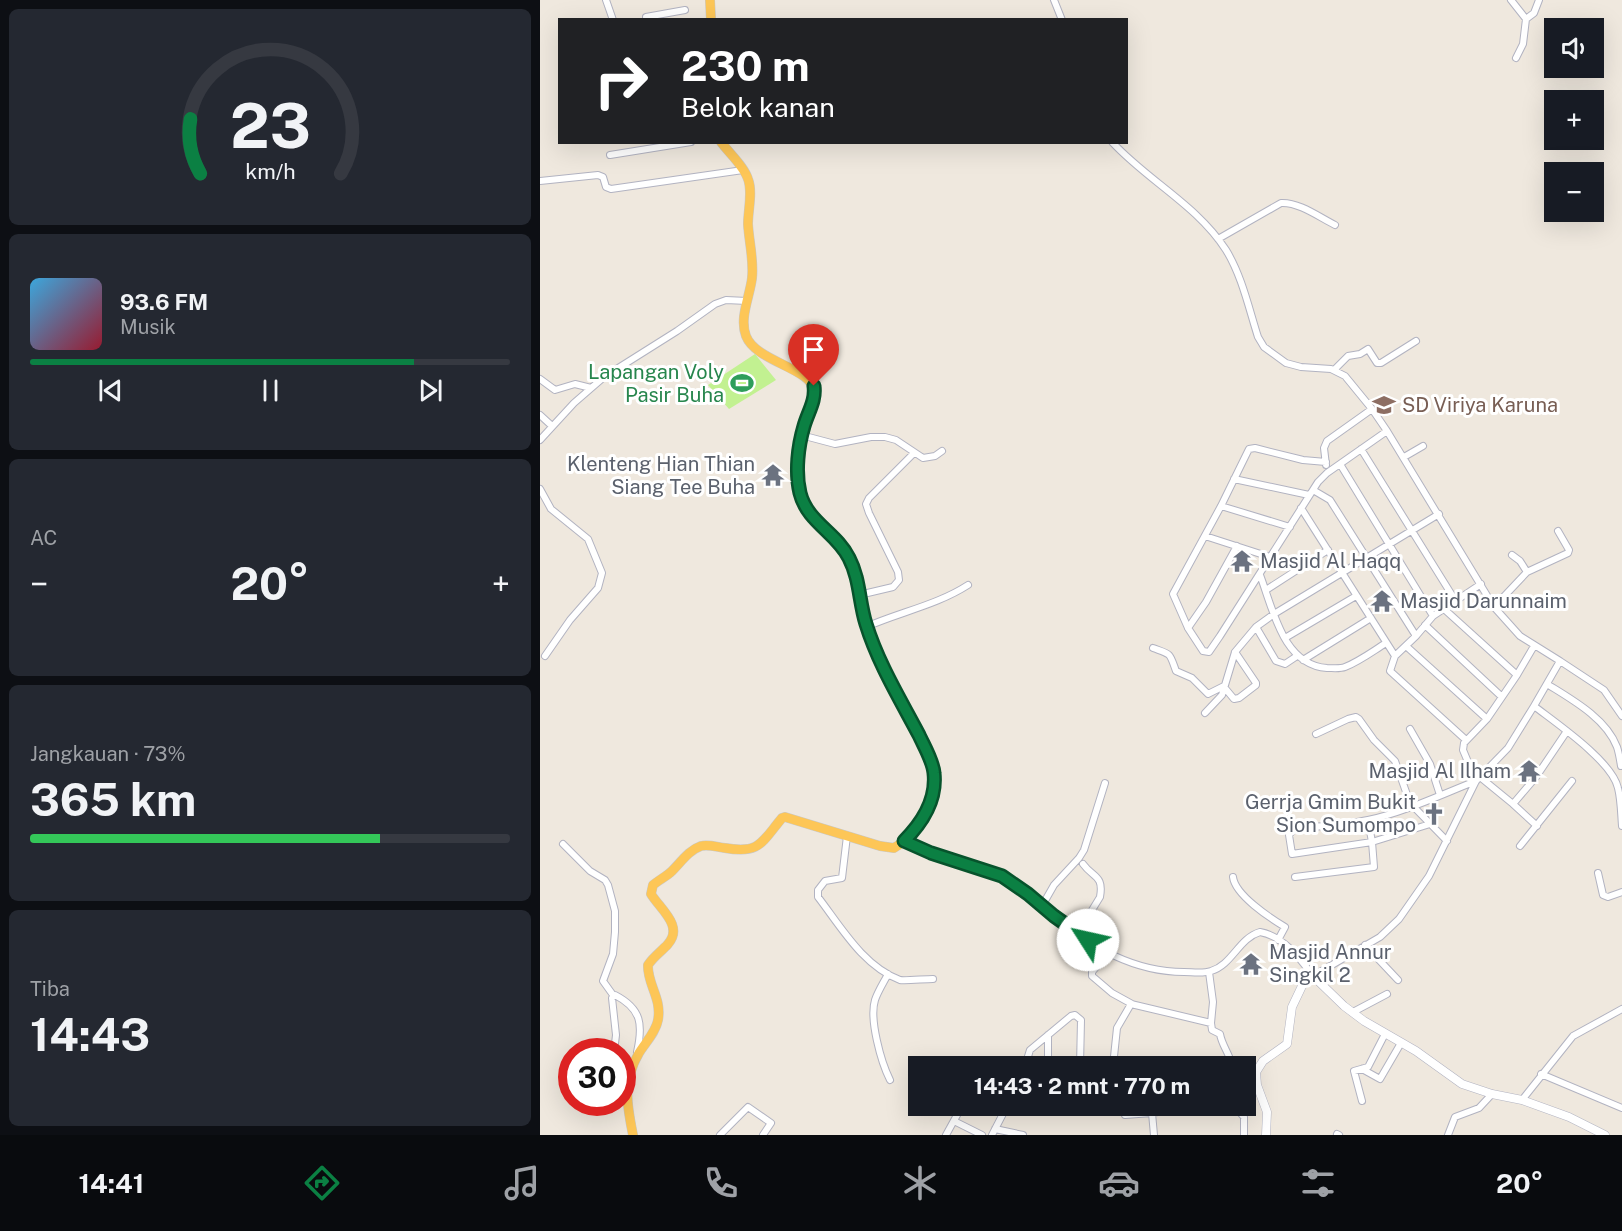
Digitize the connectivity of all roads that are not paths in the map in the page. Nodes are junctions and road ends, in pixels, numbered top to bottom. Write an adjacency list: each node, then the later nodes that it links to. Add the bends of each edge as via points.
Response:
1 (606, 0): 7 (street)
2 (710, 0): 9 (highway)
3 (1054, 0): 10 (street)
4 (1511, 0): 11 (street)
5 (1539, 0): 11 (street, via 1534,13)
6 (685, 10): 8 (street)
7 (612, 18)
8 (649, 18)
9 (711, 18)
10 (1061, 18)
11 (1526, 19): 12 (street)
12 (1516, 58)
13 (723, 144): 17 (highway)
14 (1114, 144): 20 (street, via 1168,189)
15 (656, 145): 16 (street)
16 (610, 155)
17 (743, 170): 18 (street, via 611,189 598,175); 21 (highway, via 749,184 748,225 753,257)
18 (540, 181)
19 (1335, 225): 20 (street, via 1298,206 1281,203)
20 (1218, 239): 23 (street, via 1230,258 1264,347 1286,363 1301,368)
21 (747, 301): 25 (street, via 715,304); 30 (highway, via 745,333 753,348 814,386 814,399)
22 (1416, 340): 23 (street, via 1381,363 1368,349 1348,357)
23 (1334, 370): 26 (street, via 1345,376)
24 (540, 380): 25 (street, via 555,390 575,384)
25 (591, 388): 28 (street)
26 (1372, 408): 29 (street); 37 (street, via 1327,441)
27 (540, 415): 28 (street)
28 (552, 426): 31 (street)
29 (1388, 431): 33 (street); 36 (street)
30 (801, 435): 35 (street, via 835,444 885,437); 62 (highway, via 798,472 802,498 813,518 849,558)
31 (540, 440)
32 (1423, 446): 36 (street)
33 (1361, 449): 38 (street); 47 (street)
34 (942, 451): 35 (street, via 928,458)
35 (914, 453): 62 (street, via 866,504 899,580 893,587)
36 (1404, 457): 45 (street)
37 (1326, 462): 39 (street); 40 (street, via 1252,448)
38 (1340, 464): 39 (street); 50 (street)
39 (1327, 473): 42 (street)
40 (1234, 479): 42 (street); 43 (street)
41 (540, 489): 81 (street, via 551,509 588,539 602,573 598,588)
42 (1311, 493): 44 (street); 55 (street, via 1330,500)
43 (1221, 506): 46 (street); 49 (street)
44 (1301, 508): 46 (street); 52 (street)
45 (1438, 514): 47 (street); 59 (street)
46 (1290, 527): 54 (street)
47 (1413, 530): 50 (street); 64 (street)
48 (1558, 531): 56 (street, via 1568,553)
49 (1205, 536): 51 (street); 73 (street, via 1173,594)
50 (1389, 544): 55 (street); 68 (street)
51 (1237, 546): 54 (street); 73 (street)
52 (1328, 550): 57 (street); 61 (street)
53 (1512, 555): 56 (street)
54 (1270, 557): 58 (street)
55 (1365, 559): 57 (street); 74 (street)
56 (1527, 572): 65 (street)
57 (1343, 574): 63 (street); 67 (street)
58 (1260, 575): 61 (street); 73 (street, via 1209,652 1200,649)
59 (1481, 584): 64 (street); 65 (street)
60 (968, 585): 71 (street)
61 (1266, 591): 67 (street)
62 (859, 595): 71 (highway)
63 (1356, 597): 69 (street); 75 (street)
64 (1455, 600): 66 (street)
65 (1494, 607): 78 (street, via 1513,630)
66 (1443, 608): 68 (street); 86 (street)
67 (1274, 614): 72 (street); 75 (street)
68 (1433, 616): 70 (street)
69 (1371, 618): 76 (street); 84 (street)
70 (1425, 625): 74 (street); 89 (street)
71 (866, 627): 112 (highway, via 934,770 933,797)
72 (1256, 627): 80 (street); 82 (street, via 1276,661 1285,664)
73 (1188, 628)
74 (1416, 636): 77 (street)
75 (1285, 638): 82 (street)
76 (1386, 643): 83 (street); 84 (street, via 1343,668 1316,667)
77 (1406, 646): 83 (street); 94 (street)
78 (1534, 646): 85 (street); 86 (street)
79 (1153, 648): 88 (street, via 1167,652 1176,671 1192,678 1208,694)
80 (1235, 652): 88 (street); 88 (street, via 1256,685 1234,699)
81 (545, 656)
82 (1297, 656): 84 (street)
83 (1395, 656): 98 (street, via 1391,671)
84 (1303, 660)
85 (1560, 661): 87 (street); 91 (street, via 1604,690)
86 (1517, 675): 89 (street)
87 (1547, 684): 90 (street); 99 (street, via 1604,727)
88 (1224, 687): 92 (street, via 1219,699)
89 (1502, 697): 94 (street)
90 (1534, 706): 96 (street); 101 (street, via 1508,748)
91 (1620, 706): 93 (street)
92 (1205, 713)
93 (1622, 716)
94 (1487, 719): 98 (street)
95 (1410, 729): 104 (street, via 1430,764)
96 (1567, 731): 100 (street); 105 (street)
97 (1316, 734): 106 (street, via 1348,719 1359,719 1395,761)
98 (1466, 740): 101 (street, via 1463,750)
99 (1622, 766): 100 (street)
100 (1609, 770): 110 (street, via 1618,787)
101 (1478, 779): 104 (street); 105 (street); 113 (street)
102 (1572, 781): 109 (street)
103 (1105, 783): 122 (street, via 1084,850)
104 (1440, 795): 106 (street)
105 (1514, 804): 109 (street)
106 (1413, 807): 107 (street); 108 (street)
107 (1368, 820): 114 (street); 114 (street, via 1291,830 1292,854)
108 (1430, 825): 113 (street); 114 (street)
109 (1537, 826): 116 (street)
110 (1622, 826)
111 (848, 836): 112 (highway, via 886,848); 128 (street, via 842,879 825,881 818,896 864,956); 147 (highway, via 784,817 754,848 744,851 699,847 653,885 651,894 673,923 674,932 648,965 658,1001 658,1019)
112 (904, 841): 122 (street, via 1002,876)
113 (1447, 841): 125 (street, via 1410,906)
114 (1372, 842): 120 (street, via 1372,868)
115 (563, 844): 133 (street, via 608,885 615,911 615,932 613,954 603,981)
116 (1520, 846)
117 (1083, 864): 123 (street, via 1099,879 1101,891)
118 (1598, 873): 121 (street, via 1603,895)
119 (1233, 877): 124 (street, via 1241,892 1285,927)
120 (1295, 877)
121 (1622, 892)
122 (1042, 906): 123 (street)
123 (1078, 933): 126 (street)
124 (1278, 940): 127 (street, via 1255,933); 129 (street)
125 (1365, 945): 129 (street); 131 (street)
126 (1108, 953): 127 (street, via 1164,972); 134 (street, via 1092,976)
127 (1209, 972): 137 (street)
128 (888, 974): 130 (street, via 903,981); 150 (street, via 874,1010 879,1048)
129 (1313, 976): 136 (street); 170 (street, via 1302,986 1292,1007 1287,1044 1263,1061 1256,1072 1267,1112)
130 (933, 979)
131 (1398, 980)
132 (1387, 994): 136 (street)
133 (613, 995): 140 (street); 147 (street, via 631,1007 641,1024)
134 (1132, 1004): 137 (street); 145 (street, via 1117,1028)
135 (1622, 1009): 149 (street, via 1573,1036)
136 (1353, 1012): 138 (street)
137 (1211, 1023): 146 (street, via 1212,1030 1221,1034 1221,1042)
138 (1385, 1034): 141 (street); 148 (street, via 1367,1068)
139 (1048, 1035): 142 (street); 143 (street); 144 (street, via 1071,1016 1078,1016)
140 (616, 1038)
141 (1401, 1042): 148 (street, via 1380,1078); 151 (street, via 1462,1084)
142 (1028, 1056)
143 (1048, 1056)
144 (1080, 1056)
145 (1114, 1056)
146 (1230, 1056)
147 (636, 1059)
148 (1360, 1068): 153 (street, via 1354,1073)
149 (1541, 1074): 152 (street); 154 (street)
150 (890, 1080)
151 (1492, 1094): 152 (street); 171 (street, via 1479,1108 1455,1117)
152 (1522, 1100): 172 (street)
153 (1362, 1101)
154 (1622, 1108)
155 (628, 1116): 162 (highway)
156 (957, 1116): 160 (street)
157 (1002, 1116): 161 (street)
158 (1152, 1116): 168 (street)
159 (1243, 1116): 169 (street)
160 (954, 1121): 165 (street); 166 (street)
161 (994, 1132): 167 (street)
162 (633, 1135)
163 (720, 1135): 164 (street, via 748,1107 771,1123)
164 (763, 1135)
165 (946, 1135)
166 (982, 1135)
167 (1023, 1135)
168 (1154, 1135)
169 (1244, 1135)
170 (1266, 1135)
171 (1448, 1135)
172 (1605, 1135)

